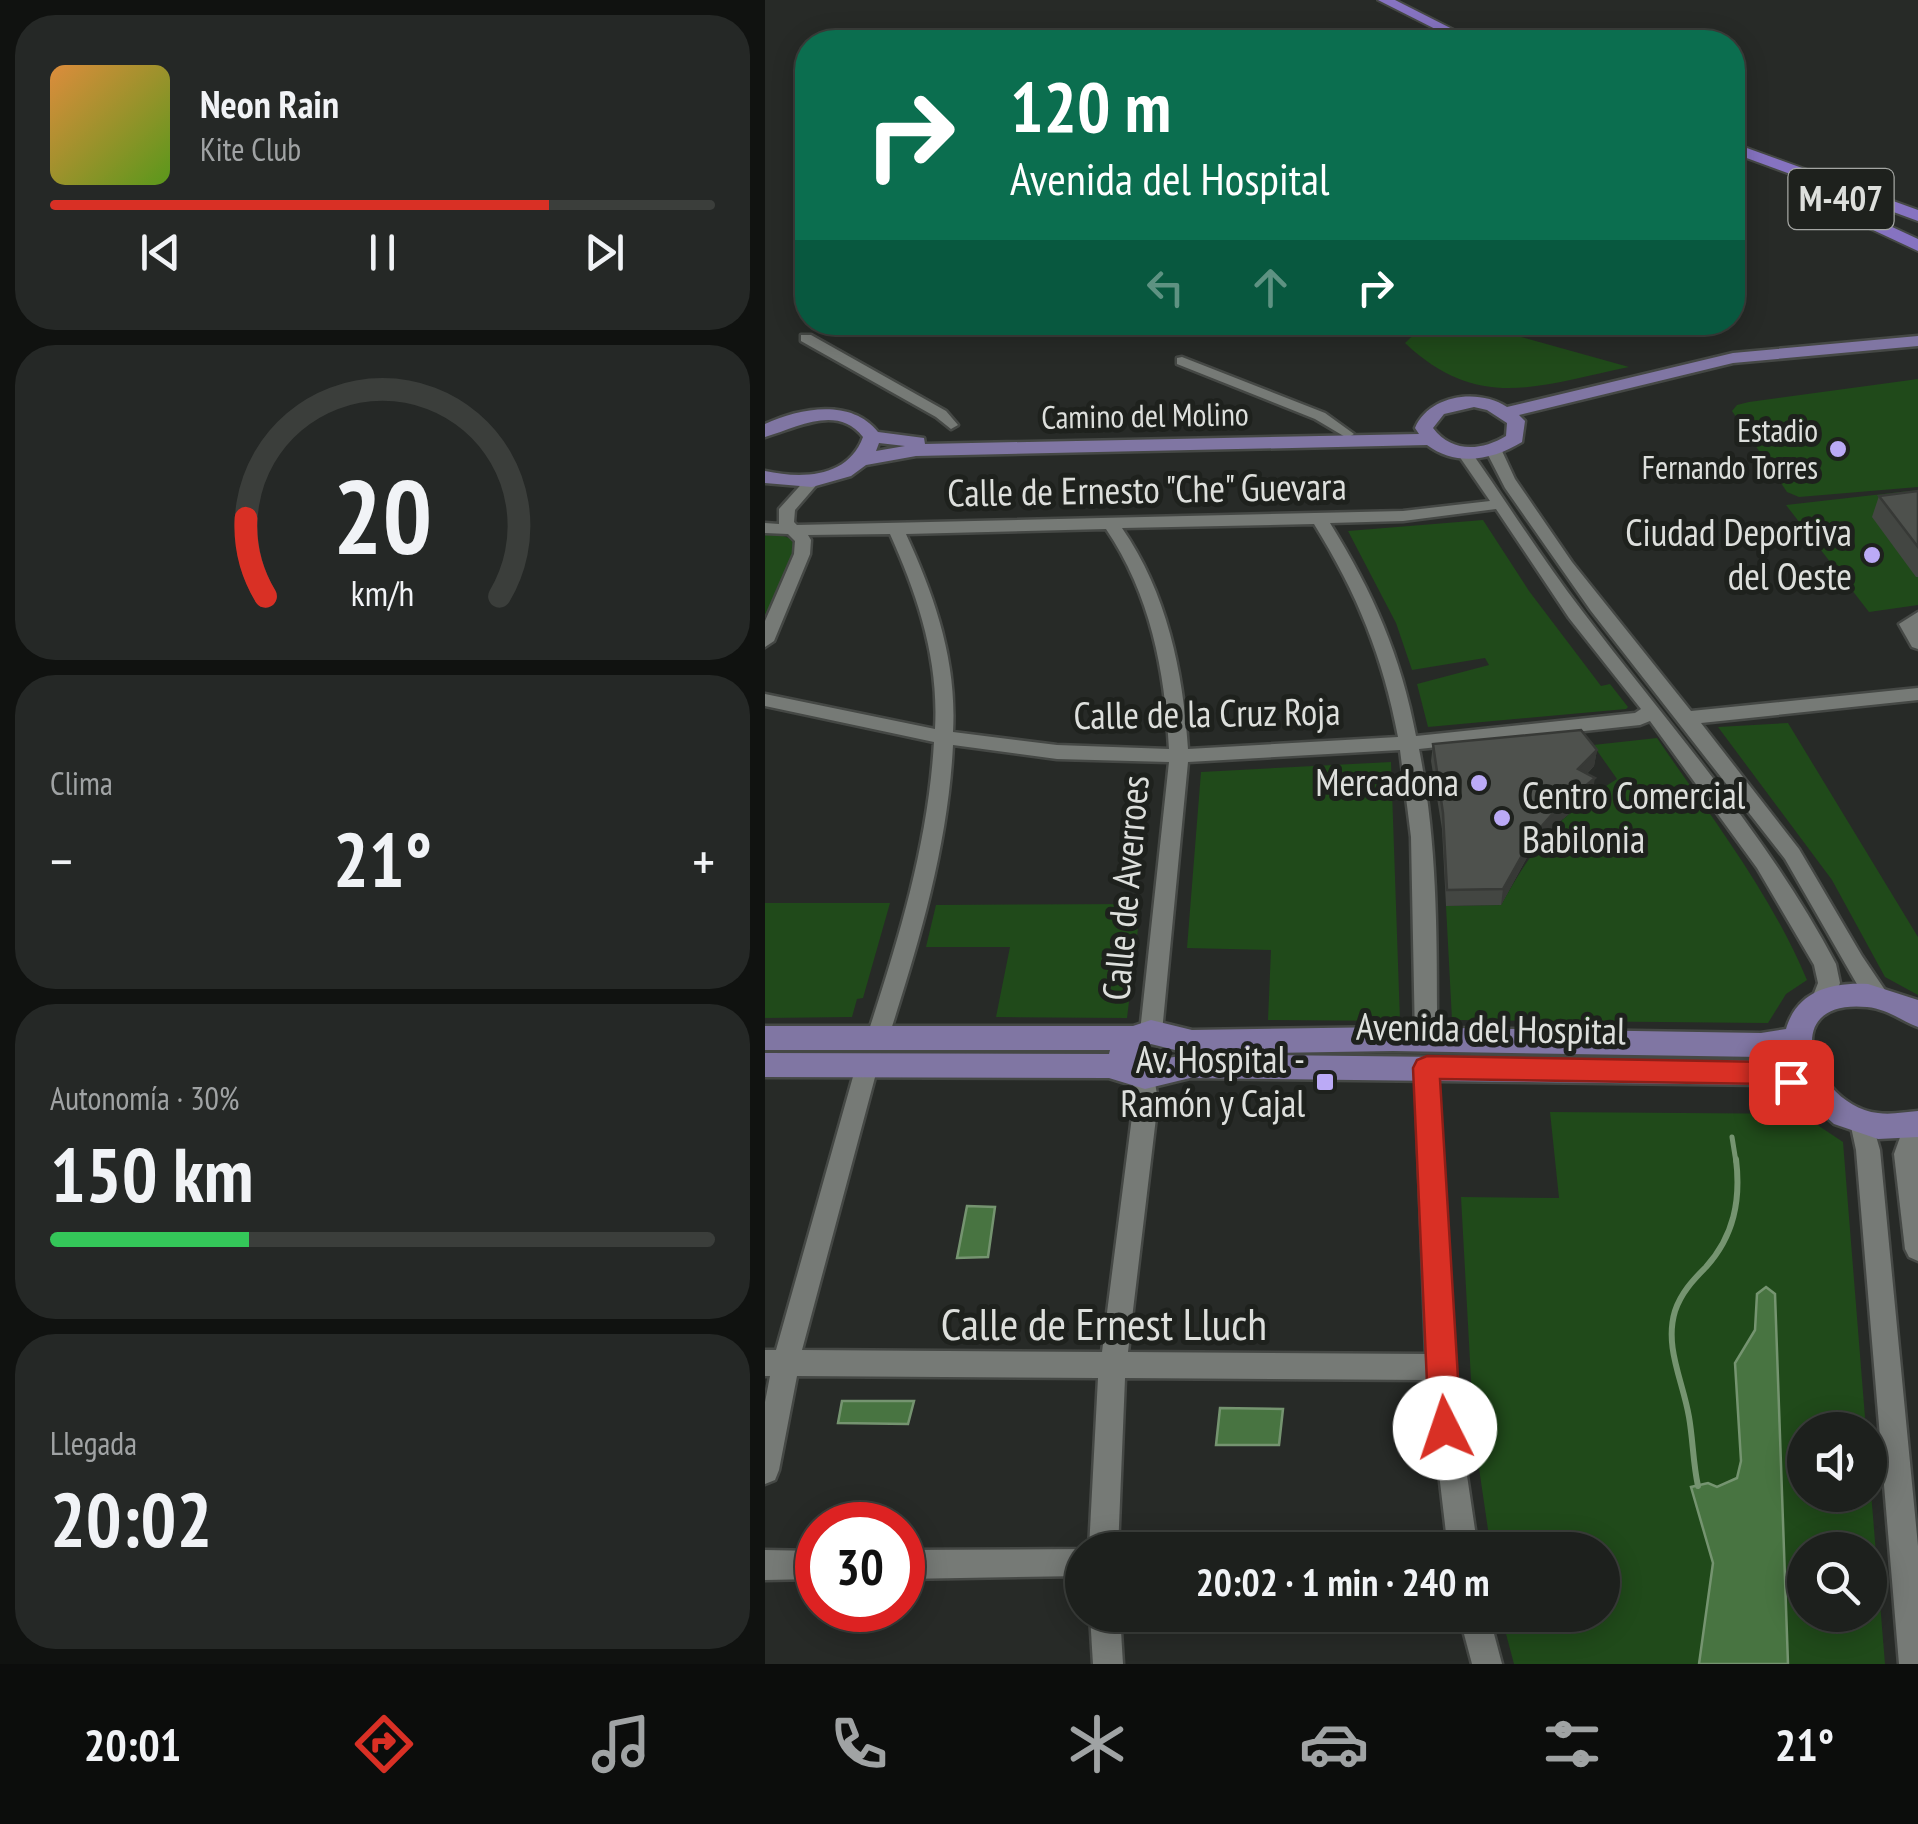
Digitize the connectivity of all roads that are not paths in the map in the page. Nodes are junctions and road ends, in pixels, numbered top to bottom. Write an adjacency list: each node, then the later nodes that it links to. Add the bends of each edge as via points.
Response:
1 (1365, 0): 3 (highway)
2 (1385, 0): 4 (highway)
3 (1425, 30)
4 (1446, 30)
5 (1745, 155): 7 (highway, M-407)
6 (1745, 164): 7 (highway, M-407)
7 (1771, 169): 8 (highway); 9 (highway, M-407); 10 (highway, M-407); 11 (highway)
8 (1918, 204)
9 (1918, 216)
10 (1918, 227)
11 (1918, 246)
12 (806, 338): 16 (street)
13 (1918, 344): 15 (main road, via 1739,364)
14 (1182, 362): 18 (street, Camino del Molino, via 1320,416)
15 (1512, 417): 19 (main road, via 1492,405 1455,403 1427,417); 21 (main road, via 1515,438)
16 (951, 425)
17 (765, 431): 20 (main road, via 803,416 839,415 861,422)
18 (1347, 434): 19 (main road, Camino del Molino); 20 (main road, Camino del Molino, via 937,442)
19 (1427, 434): 22 (main road); 23 (main road, Camino del Molino, via 916,450)
20 (872, 437): 23 (main road)
21 (1494, 451): 22 (main road); 38 (street, via 1565,563)
22 (1465, 453): 26 (street)
23 (861, 460): 25 (main road, Camino del Molino)
24 (771, 479): 25 (main road); 28 (street, via 781,494)
25 (813, 481): 31 (street, via 787,509)
26 (1501, 504): 27 (street, Calle de Ernesto "Che" Guevara); 37 (street)
27 (1319, 519): 29 (street, Calle de Ernesto "Che" Guevara); 40 (street, via 1371,614)
28 (765, 525): 31 (street, Calle de Ernesto "Che" Guevara)
29 (1111, 526): 30 (street, Calle de Ernesto "Che" Guevara); 41 (street, Calle de Averroes, via 1135,564 1168,661)
30 (896, 529): 31 (street, Calle de Ernesto "Che" Guevara); 39 (street, via 940,641)
31 (793, 531): 33 (street, via 803,540 802,554)
32 (1915, 618): 34 (street, via 1908,624)
33 (765, 641)
34 (1918, 643)
35 (1918, 694): 38 (street)
36 (765, 700): 39 (street, Calle de la Cruz Roja)
37 (1651, 711): 40 (street, Calle de la Cruz Roja, via 1640,719); 43 (street, via 1765,863 1807,932 1825,964 1829,983)
38 (1689, 718): 42 (street, via 1795,858)
39 (946, 739): 41 (street, Calle de la Cruz Roja); 48 (street, via 934,841)
40 (1409, 741): 41 (street, Calle de la Cruz Roja); 49 (street, via 1426,942)
41 (1179, 756): 45 (street, Calle de Averroes)
42 (1879, 996): 43 (main road); 44 (main road)
43 (1822, 1001): 47 (main road, via 1803,1017)
44 (1918, 1015)
45 (1151, 1036): 48 (main road, Avenida del Hospital); 49 (main road, Avenida del Hospital); 51 (main road, via 1123,1054); 51 (main road, via 1176,1054)
46 (765, 1038): 48 (main road, Avenida del Hospital)
47 (1795, 1039): 49 (main road, Avenida del Hospital); 52 (main road, via 1798,1065)
48 (872, 1052): 50 (main road, Avenida del Hospital); 51 (main road, Avenida del Hospital); 56 (street)
49 (1426, 1054): 51 (main road, Avenida del Hospital); 52 (main road, Avenida del Hospital, via 1769,1073); 58 (street)
50 (765, 1065)
51 (1146, 1072): 57 (street)
52 (1813, 1090): 53 (main road, Avenida del Hospital)
53 (1861, 1122): 54 (main road); 70 (street)
54 (1917, 1125): 55 (street, via 1907,1154)
55 (1918, 1249)
56 (775, 1364): 57 (street, Calle de Ernest Lluch); 59 (street)
57 (1115, 1368): 58 (street, Calle de Ernest Lluch); 60 (street)
58 (1441, 1368): 61 (street)
59 (765, 1470)
60 (1104, 1532)
61 (1460, 1532)
62 (1065, 1561): 63 (street)
63 (925, 1564)
64 (795, 1565): 65 (street)
65 (765, 1566)
66 (1106, 1632): 68 (street)
67 (1479, 1632): 69 (street)
68 (1108, 1664)
69 (1487, 1664)
70 (1914, 1664)

